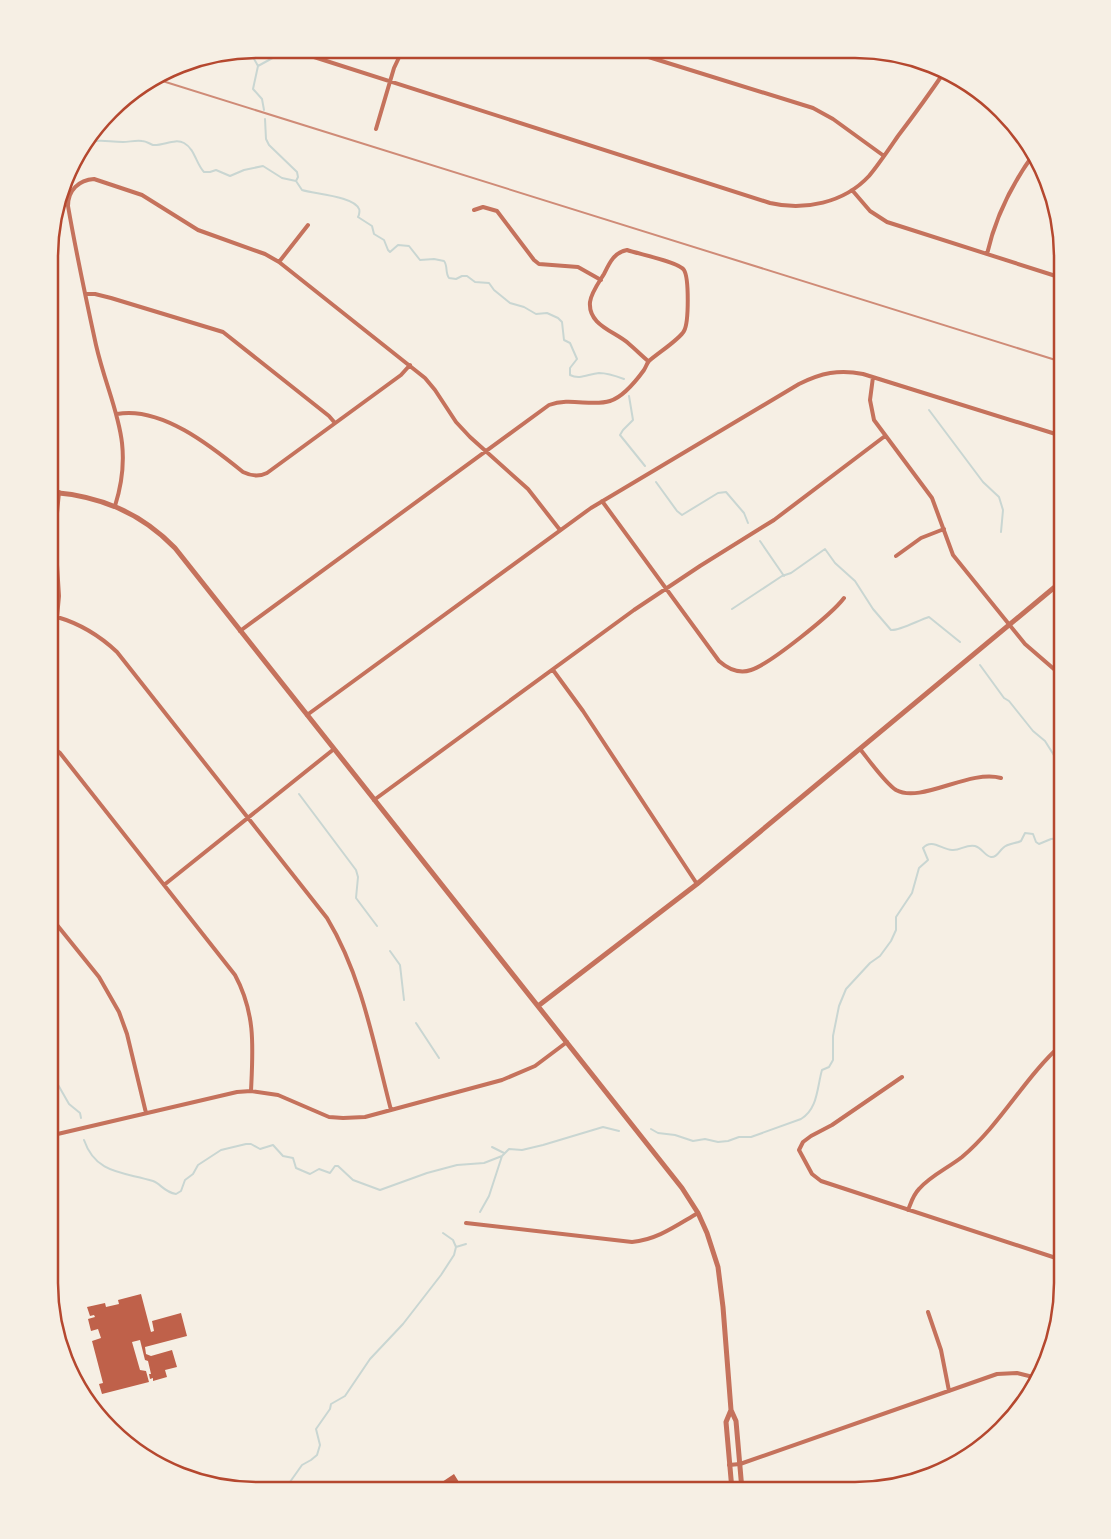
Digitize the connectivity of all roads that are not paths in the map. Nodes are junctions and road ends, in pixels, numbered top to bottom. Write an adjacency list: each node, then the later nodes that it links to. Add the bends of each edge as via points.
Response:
1 (317, 58): 5 (street)
2 (399, 58): 5 (street)
3 (652, 58): 7 (street, via 813,108)
4 (941, 77): 7 (street)
5 (390, 81): 6 (street); 9 (street, via 781,206 824,203)
6 (376, 129)
7 (884, 156): 9 (street, via 869,176)
8 (1029, 161): 12 (street, via 1001,211)
9 (852, 190): 12 (street, via 870,211 887,222)
10 (474, 210): 15 (street, via 483,207 497,210 539,264 578,267)
11 (308, 225): 13 (street)
12 (987, 254): 14 (street)
13 (279, 262): 16 (street, via 198,230 142,195 100,180 87,180 75,186 68,202); 18 (street)
14 (1054, 275)
15 (601, 280): 17 (street, via 590,303 594,318); 17 (street, via 616,255 627,250 676,264 684,270 687,282 685,329)
16 (86, 294): 20 (street, via 102,369); 21 (street, via 111,298 223,332)
17 (648, 361): 24 (street, via 629,387 613,400 563,401 549,405)
18 (410, 365): 21 (street); 24 (street, via 430,383 456,422)
19 (873, 377): 22 (street); 23 (street, via 871,412); 26 (street, via 841,371 812,377)
20 (117, 414): 21 (street, via 133,412 171,424 254,476 267,473); 27 (street, via 124,453)
21 (335, 423)
22 (1054, 434)
23 (886, 436): 28 (street, via 932,498); 32 (street, via 774,520)
24 (486, 451): 29 (street, via 528,488); 38 (street)
25 (58, 492): 27 (street, via 90,497)
26 (602, 501): 29 (street); 32 (street)
27 (115, 506): 38 (street, via 142,520 165,538)
28 (944, 529): 30 (street, via 921,538); 37 (street, via 950,549 960,565)
29 (560, 530): 41 (street)
30 (896, 556)
31 (58, 568): 34 (street)
32 (666, 588): 35 (street, via 719,661 735,671 750,670 771,658 822,620); 40 (street)
33 (1054, 588): 37 (street)
34 (58, 598)
35 (844, 598)
36 (58, 617): 47 (street, via 100,636 117,652)
37 (1010, 625): 39 (street, via 1030,649); 42 (street)
38 (240, 631): 41 (street)
39 (1054, 669)
40 (553, 670): 46 (street); 48 (street)
41 (307, 715): 43 (street)
42 (860, 749): 45 (street, via 891,785 903,792 918,793 980,776); 48 (street)
43 (334, 750): 46 (street); 47 (street)
44 (58, 752): 49 (street)
45 (1001, 778)
46 (374, 800): 51 (street)
47 (248, 818): 49 (street); 56 (street, via 312,898 339,939 355,976)
48 (697, 884): 51 (street)
49 (164, 885): 55 (street, via 234,975 246,998 253,1036)
50 (58, 925): 57 (street, via 99,976 119,1012)
51 (538, 1006): 52 (street)
52 (567, 1042): 56 (street, via 534,1066 502,1080); 60 (street, via 682,1188)
53 (1054, 1052): 59 (street, via 976,1144 919,1189)
54 (902, 1077): 59 (street, via 811,1136 799,1150 812,1174 821,1181)
55 (252, 1091): 56 (street, via 285,1098 329,1117 355,1118); 57 (street, via 221,1094)
56 (391, 1110)
57 (146, 1113): 58 (street)
58 (58, 1134)
59 (908, 1210): 62 (street)
60 (698, 1213): 61 (street, via 656,1237 632,1242); 66 (street, via 719,1274)
61 (466, 1223)
62 (1054, 1258)
63 (928, 1312): 65 (street, via 941,1350)
64 (1030, 1376): 65 (street, via 1006,1372)
65 (949, 1391): 67 (street)
66 (731, 1410): 67 (street, via 736,1421); 68 (street, via 726,1422)
67 (740, 1464): 68 (street); 70 (street)
68 (730, 1465): 69 (street)
69 (731, 1482)
70 (741, 1482)

